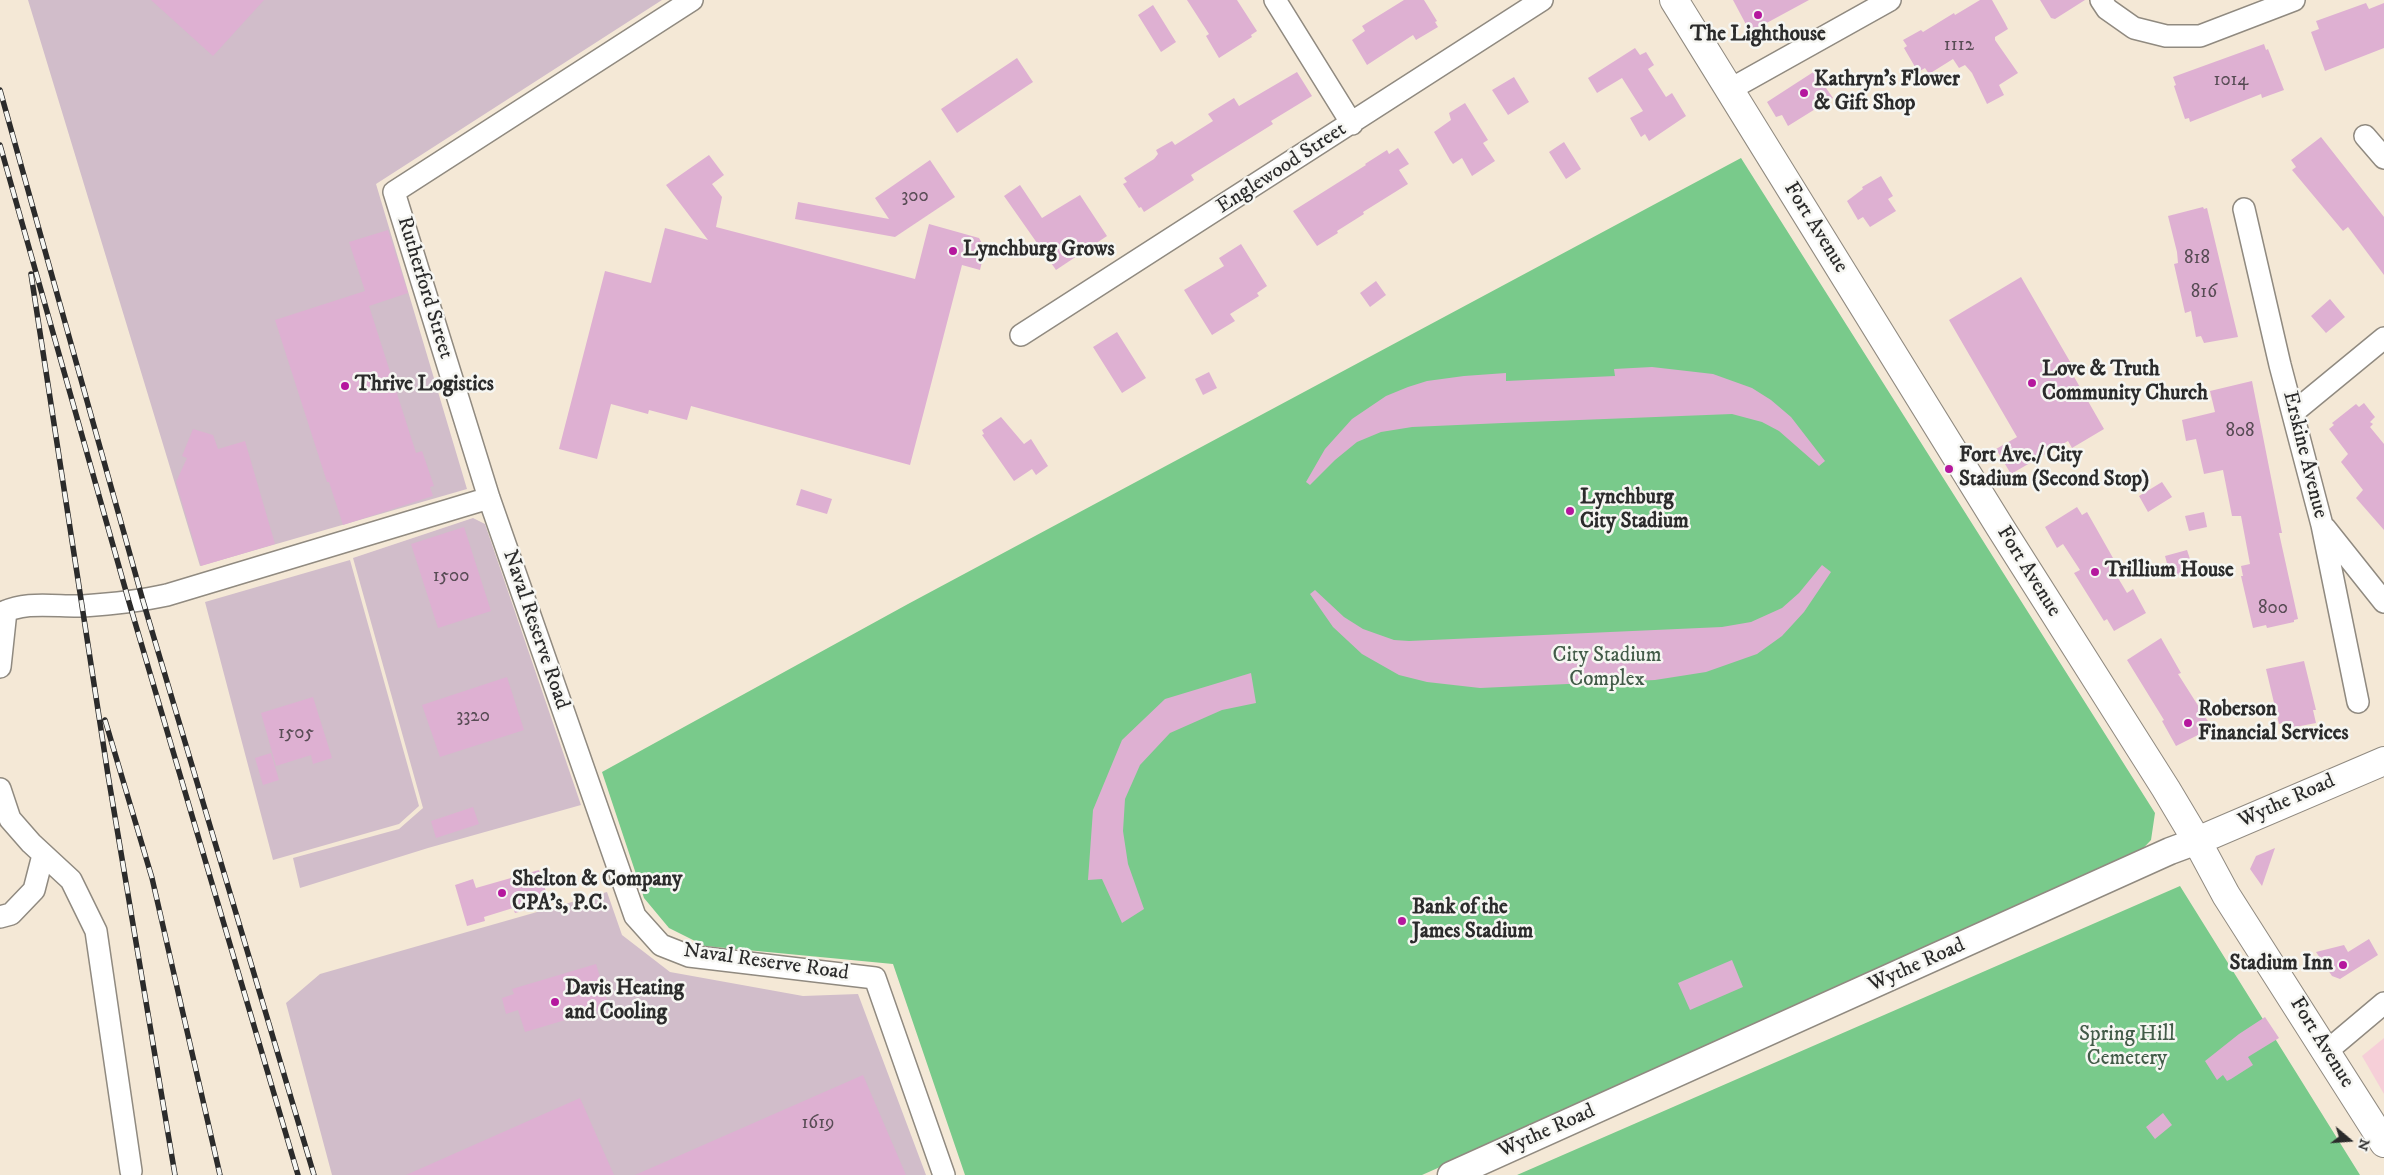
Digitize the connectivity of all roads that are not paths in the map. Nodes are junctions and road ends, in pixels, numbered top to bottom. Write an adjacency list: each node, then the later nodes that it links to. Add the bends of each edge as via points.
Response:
1 (692, 0): 16 (street, Rutherford Street, via 394,192)
2 (1275, 0): 9 (street)
3 (1542, 0): 9 (street, Englewood Street)
4 (1674, 0): 8 (main road, Fort Avenue)
5 (1890, 0): 8 (street)
6 (2101, 0): 7 (street, via 2107,9 2134,28 2166,36 2200,36)
7 (2294, 0)
8 (1729, 90): 24 (main road, Fort Avenue)
9 (1352, 124): 13 (street, Englewood Street)
10 (2365, 136): 11 (street)
11 (2384, 158)
12 (2244, 209): 15 (street, Erskine Avenue)
13 (1021, 335)
14 (2384, 338): 15 (street)
15 (2294, 412): 17 (street, Erskine Avenue)
16 (489, 498): 19 (street, via 143,601 82,606 37,604); 31 (street, Naval Reserve Road, via 635,916 661,945 689,956 875,978)
17 (2322, 525): 18 (street); 21 (street, Erskine Avenue)
18 (2384, 602)
19 (3, 612): 20 (street)
20 (0, 667)
21 (2358, 702)
22 (2384, 760): 24 (main road, Wythe Road)
23 (0, 789): 25 (street, via 10,819)
24 (2197, 841): 28 (main road, Fort Avenue, via 2226,895); 32 (street, Wythe Road)
25 (43, 855): 26 (street, via 34,890 12,914); 30 (street, via 70,880 96,930)
26 (0, 917)
27 (2384, 1003): 28 (street)
28 (2327, 1051): 29 (main road, Fort Avenue)
29 (2384, 1143)
30 (131, 1170)
31 (944, 1175)
32 (1451, 1175)

